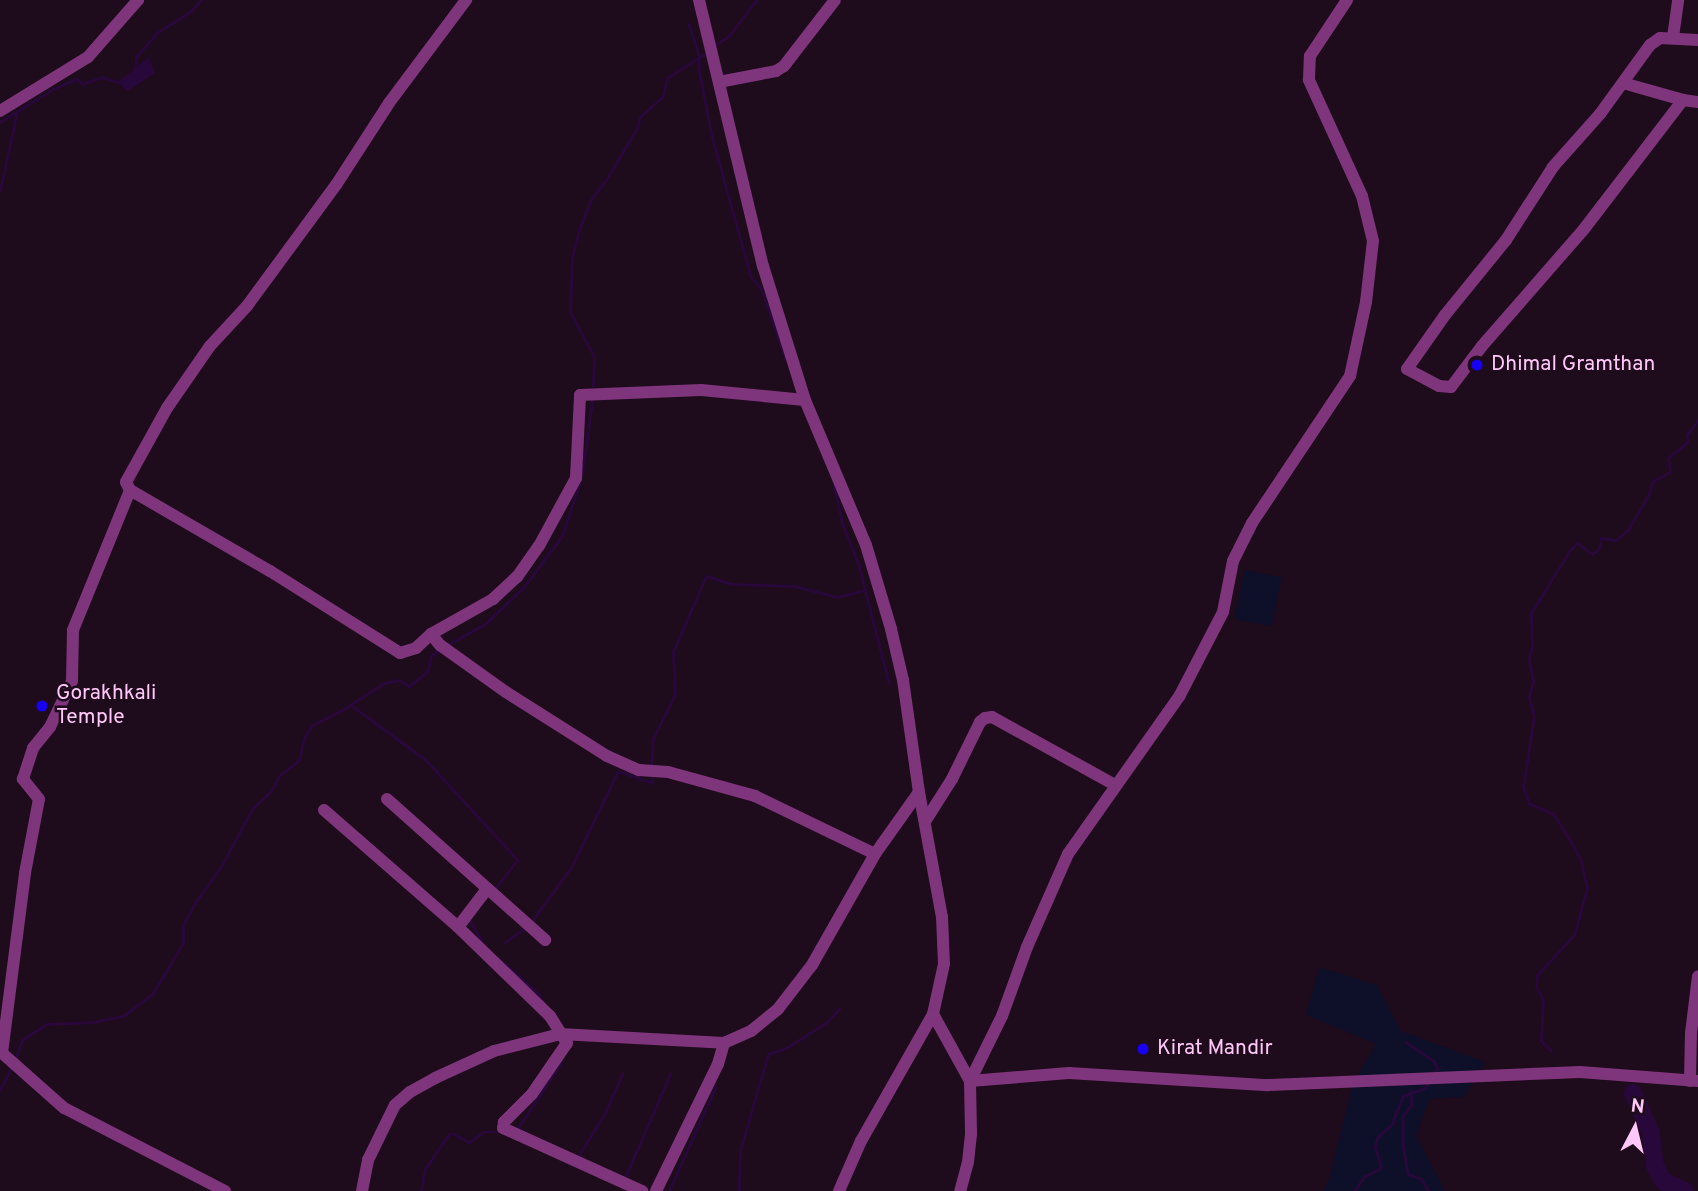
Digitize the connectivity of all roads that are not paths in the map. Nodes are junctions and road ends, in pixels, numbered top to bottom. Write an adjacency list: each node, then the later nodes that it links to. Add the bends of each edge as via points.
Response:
1 (138, 0): 13 (street, via 88,57)
2 (466, 0): 15 (street, via 389,103 320,207 167,408 126,482)
3 (699, 0): 9 (street)
4 (835, 0): 9 (street, via 784,66)
5 (1347, 0): 17 (street, via 1310,56 1309,80 1362,196 1373,241 1350,376 1252,523 1233,561 1223,612 1181,695)
6 (1678, 0): 7 (street)
7 (1674, 37): 8 (street); 10 (street, via 1650,45)
8 (1698, 40)
9 (719, 82): 14 (street, via 763,266)
10 (1623, 83): 11 (street); 11 (street, via 1553,167 1506,240 1407,369 1439,386 1451,387 1584,229)
11 (1683, 100): 12 (street)
12 (1698, 102)
13 (0, 111)
14 (805, 400): 16 (street, via 701,390 580,395 576,478 539,546 517,577 493,599); 18 (street, via 866,545 891,629)
15 (130, 490): 16 (street, via 271,571 387,648 400,653 416,648); 32 (street, via 73,629 72,681 50,727 33,748 23,779 39,799 24,873 2,1053 64,1108)
16 (431, 634): 22 (street, via 506,692 607,756 639,771 667,772 755,796)
17 (1115, 785): 21 (street, via 985,718); 30 (street, via 1068,854 1002,1016)
18 (919, 792): 21 (street); 22 (street)
19 (387, 799): 23 (street)
20 (324, 810): 24 (street)
21 (926, 820): 27 (street, via 942,917 944,964)
22 (875, 854): 29 (street, via 812,965 778,1009 751,1031)
23 (487, 889): 24 (street); 25 (street)
24 (458, 927): 28 (street, via 550,1016)
25 (545, 940)
26 (1698, 976): 31 (street, via 1691,1033)
27 (933, 1014): 30 (street); 36 (street, via 861,1141)
28 (560, 1034): 29 (street); 33 (street, via 494,1051 410,1092 394,1105 382,1128 368,1160); 34 (street, via 567,1043 561,1053 503,1128)
29 (724, 1043): 35 (street)
30 (970, 1081): 31 (street, via 1069,1073 1268,1085 1580,1072); 37 (street, via 971,1134)
31 (1694, 1081)
32 (225, 1191)
33 (362, 1191)
34 (642, 1191)
35 (656, 1191)
36 (839, 1191)
37 (960, 1191)

